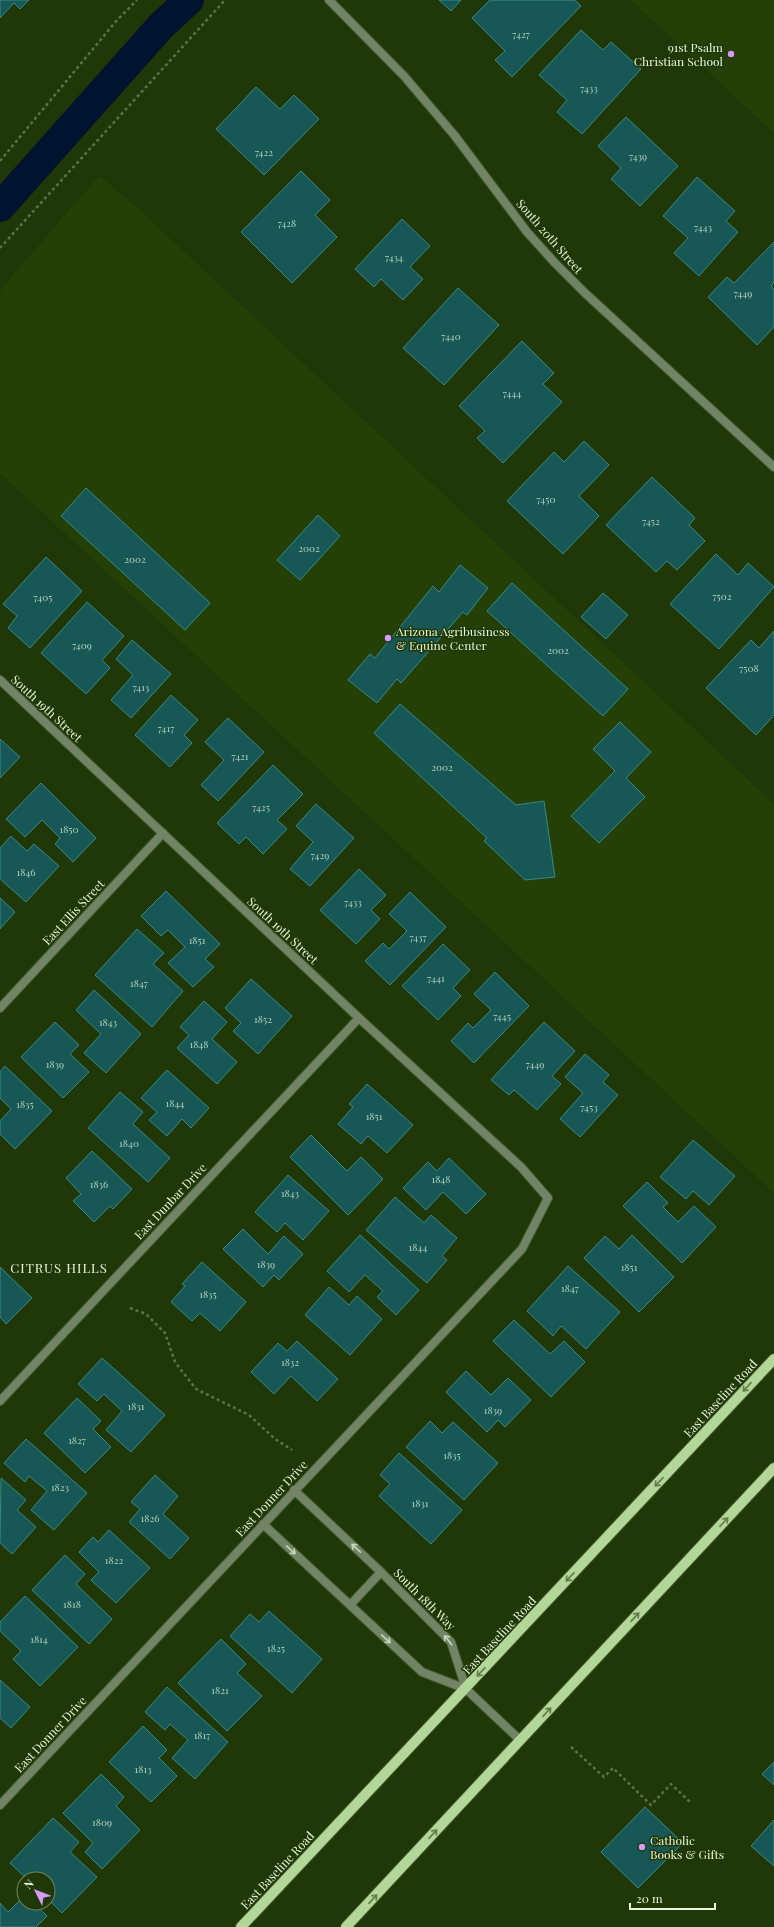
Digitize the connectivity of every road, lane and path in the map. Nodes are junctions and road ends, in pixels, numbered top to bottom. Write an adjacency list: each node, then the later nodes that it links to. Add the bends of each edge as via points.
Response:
1 (137, 0): 4 (path, via 117,20)
2 (225, 0): 5 (path)
3 (329, 0): 6 (street, South 20th Street, via 404,76 455,136 527,232 555,263 585,294)
4 (0, 161)
5 (0, 248)
6 (774, 467)
7 (0, 680): 8 (street, South 19th Street)
8 (164, 833): 9 (street, East Ellis Street); 10 (street, South 19th Street)
9 (0, 1008)
10 (359, 1018): 11 (street, South 19th Street, via 521,1166); 14 (street, East Dunbar Drive)
11 (548, 1198): 17 (street, East Donner Drive, via 522,1249)
12 (130, 1308): 15 (path, via 146,1314 164,1333 175,1362 196,1389 249,1416)
13 (774, 1359): 21 (main road, East Baseline Road, one-way to 21)
14 (0, 1401)
15 (292, 1450)
16 (774, 1468): 22 (main road, one-way to 16)
17 (294, 1490): 18 (street, East Donner Drive); 19 (street, South 18th Way, one-way to 17)
18 (263, 1524): 20 (street, South 18th Way, one-way to 20); 25 (street, East Donner Drive)
19 (381, 1572): 20 (street, South 18th Way); 21 (street, South 18th Way, one-way to 19, via 451,1642)
20 (350, 1605): 21 (street, South 18th Way, one-way to 21, via 422,1672)
21 (466, 1688): 22 (street, South 18th Way); 26 (main road, East Baseline Road)
22 (520, 1740): 27 (main road, one-way to 22)
23 (571, 1747): 24 (path, via 604,1777 612,1768 651,1805 671,1784)
24 (690, 1802)
25 (0, 1806)
26 (241, 1927)
27 (346, 1927)

